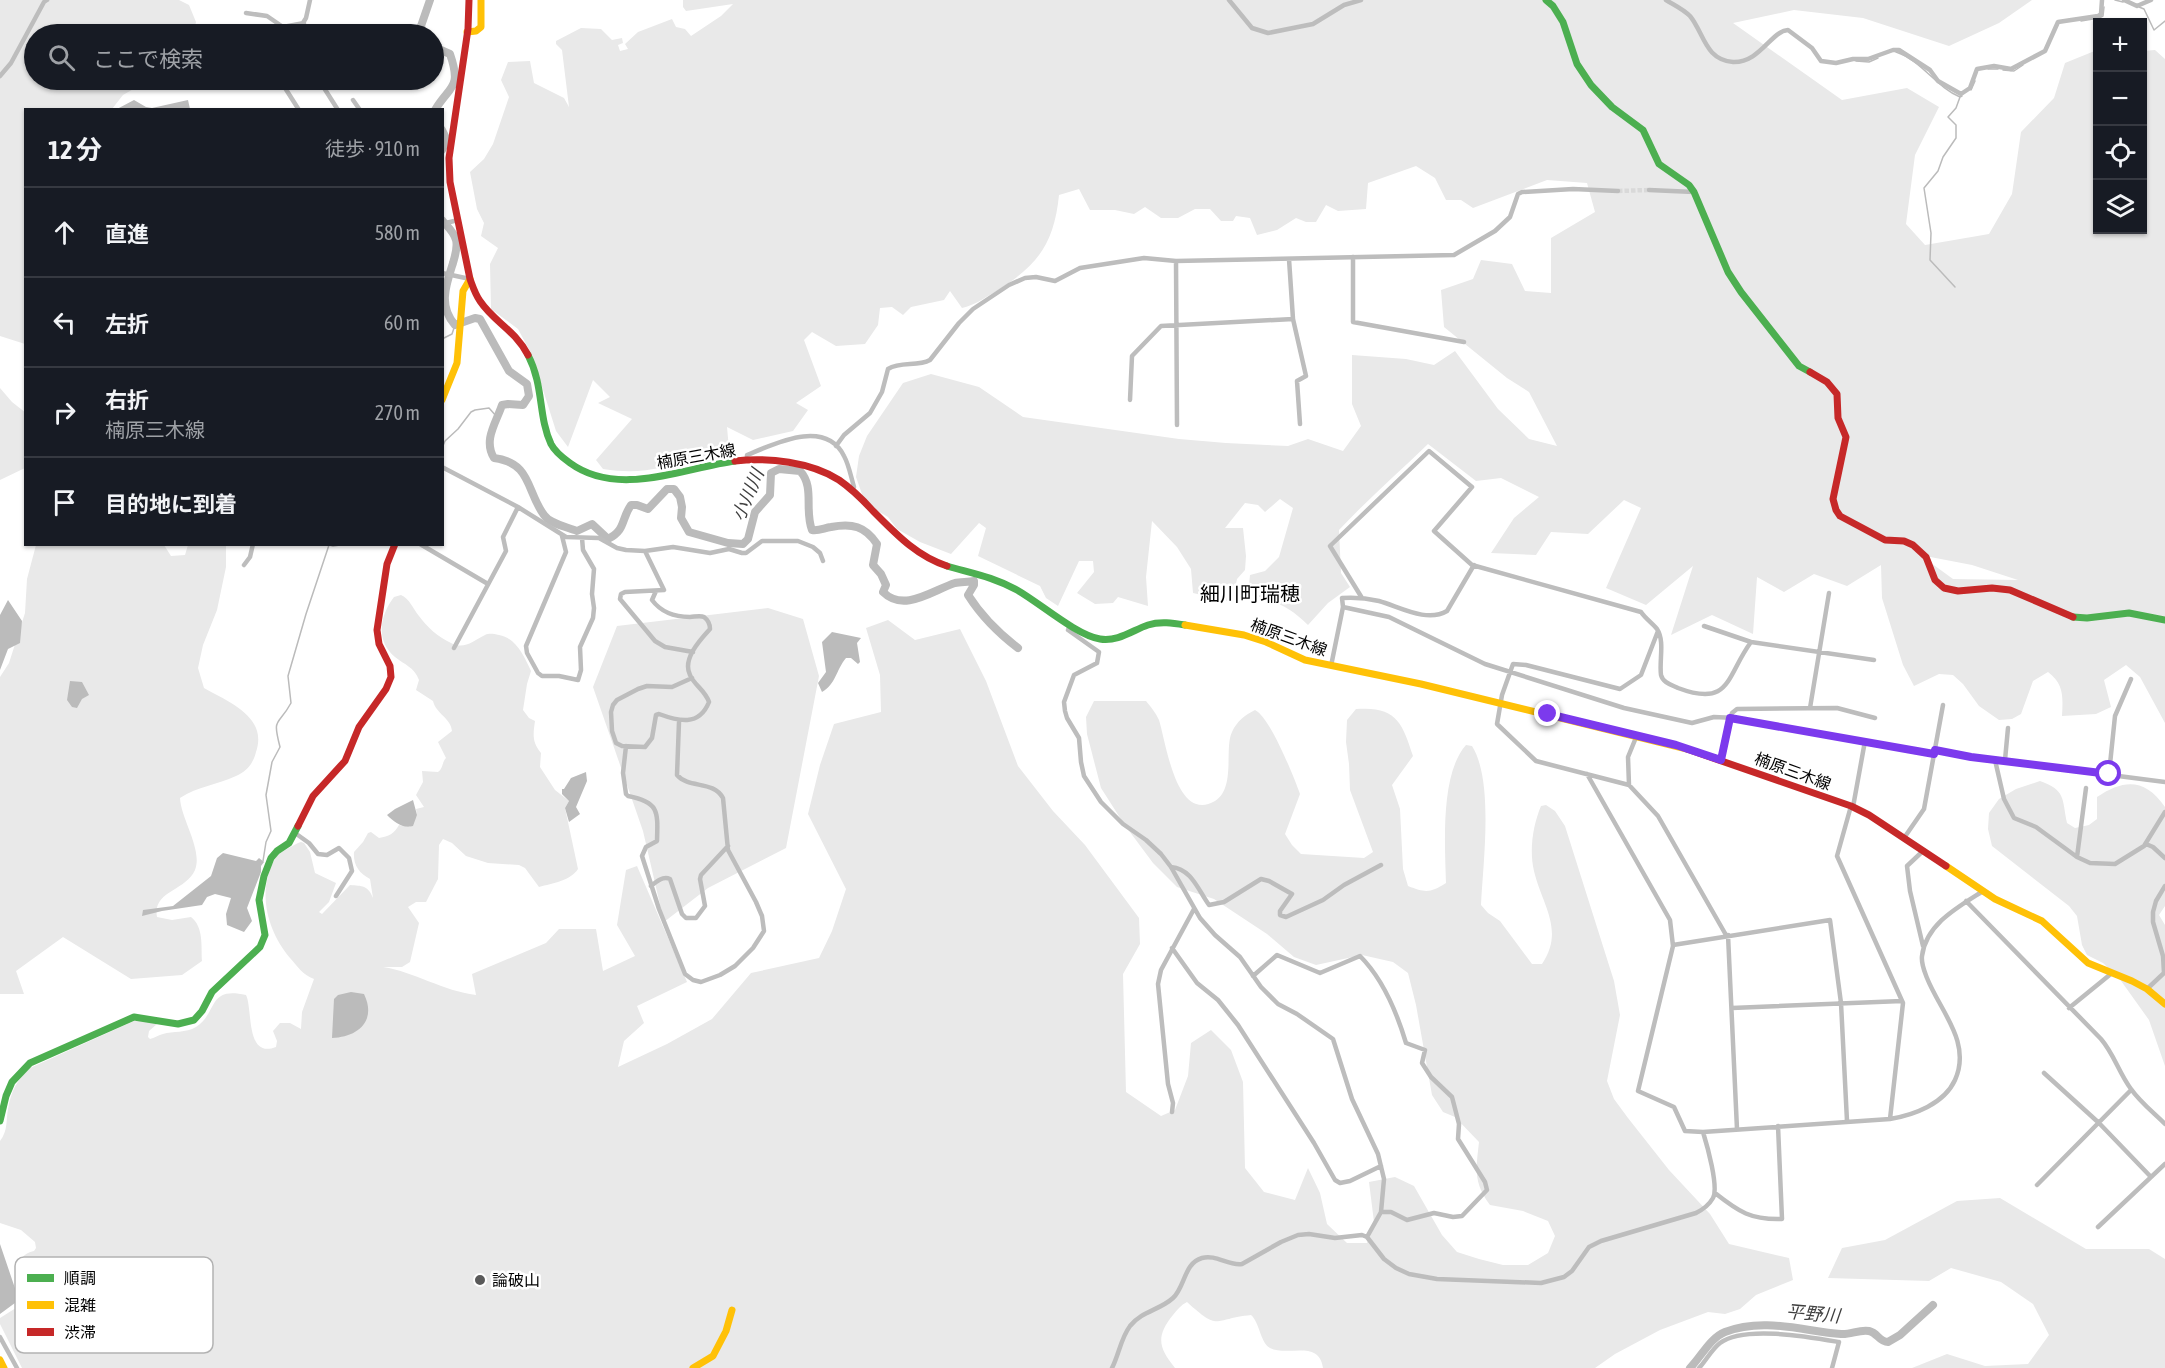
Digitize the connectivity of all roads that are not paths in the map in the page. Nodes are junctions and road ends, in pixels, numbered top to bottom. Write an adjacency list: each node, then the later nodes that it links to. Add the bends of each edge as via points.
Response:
1 (47, 0): 14 (street)
2 (310, 0): 13 (street)
3 (469, 0): 17 (main road)
4 (481, 0): 17 (main road, via 481,27)
5 (1229, 0): 6 (street, via 1252,28 1268,33 1313,24 1344,5)
6 (1361, 0)
7 (1546, 0): 28 (main road, via 1563,22 1577,64 1591,85 1643,130 1659,164)
8 (1666, 0): 9 (street, via 1687,13 1708,50 1719,58 1747,60 1788,30 1812,48 1821,61 1836,63 1899,50 1930,70 1938,81 1961,93 1970,88 1977,69 2011,69 2045,51 2058,22 2098,16)
9 (2102, 0)
10 (2124, 0): 11 (street, via 2137,6)
11 (2151, 0)
12 (246, 13): 15 (street, via 267,16)
13 (303, 23): 16 (street)
14 (32, 24)
15 (279, 24)
16 (298, 24)
17 (467, 32): 29 (main road, via 449,158)
18 (24, 39): 19 (street)
19 (0, 76)
20 (286, 90): 23 (street)
21 (326, 90): 24 (street)
22 (353, 100): 25 (street)
23 (298, 108)
24 (338, 108)
25 (359, 108)
26 (1649, 190): 28 (street)
27 (1618, 191): 31 (street, via 1522,192 1509,218 1495,231 1454,255)
28 (1694, 192): 62 (main road, via 1728,272 1741,292 1799,366 1827,382 1837,394 1838,418 1845,437 1833,499 1840,516 1884,540 1910,542 1926,557 1938,585 1945,588 2009,590 2078,619 2129,612)
29 (454, 221): 30 (street); 35 (main road)
30 (444, 224)
31 (1353, 258): 32 (street); 38 (street, via 1353,322)
32 (1289, 259): 33 (street); 36 (street)
33 (1176, 261): 37 (street); 43 (street, via 1144,258 1080,268 1055,281 1036,277 1009,285 973,309 930,360 888,369 882,392 870,413)
34 (444, 273): 35 (street)
35 (470, 279): 39 (main road, via 463,291 457,363); 44 (main road, 楠原三木線, via 487,312 509,329 529,355 551,446 570,465 595,476 623,480)
36 (1293, 319): 37 (street); 41 (street, via 1306,376 1297,381)
37 (1176, 325): 40 (street, via 1161,326 1132,356); 42 (street)
38 (1464, 342)
39 (445, 383)
40 (1130, 400)
41 (1300, 424)
42 (1177, 425)
43 (836, 446): 44 (street, via 822,438 801,436 747,455); 46 (street, via 844,456 854,487)
44 (747, 460): 46 (main road, 楠原三木線, via 808,467 829,475)
45 (444, 468): 47 (street)
46 (852, 492): 63 (main road, 楠原三木線, via 923,557 997,580)
47 (518, 507): 48 (street); 57 (street, via 503,537 506,551)
48 (562, 536): 49 (street); 49 (street, via 566,552 526,646 542,676 578,680 580,647 594,608 594,569 583,550)
49 (582, 538): 53 (street, via 599,538 617,548)
50 (253, 546): 55 (street)
51 (394, 546): 96 (main road, via 387,564 377,630 391,677 359,727 345,761 313,796)
52 (423, 546): 57 (street)
53 (645, 551): 54 (street, via 674,547 746,553 762,541 798,541 813,547); 58 (street, via 664,590)
54 (823, 561)
55 (244, 565)
56 (1474, 566): 60 (street, via 1447,611 1439,615 1418,614); 60 (street, via 1434,531 1472,487 1429,451 1330,546); 65 (street, via 1635,609)
57 (488, 584): 67 (street)
58 (656, 591): 68 (street, via 652,600 663,611 701,616 710,624); 68 (street, via 625,592 619,596 655,641)
59 (1829, 593): 69 (street)
60 (1362, 598): 61 (street, via 1342,598)
61 (1343, 607): 71 (street); 72 (street, via 1389,617 1463,655)
62 (2165, 620)
63 (1070, 625): 71 (main road, 楠原三木線, via 1092,637 1111,640 1150,624 1168,622 1255,638 1305,660); 104 (street, via 1068,630 1099,651 1097,663 1074,675 1064,702 1067,718 1079,738 1084,776 1108,811 1146,840)
64 (1704, 626): 66 (street)
65 (1658, 631): 66 (street, via 1664,681 1703,695 1715,694 1725,687); 72 (street, via 1641,675 1620,689 1526,664 1513,664)
66 (1751, 642): 69 (street)
67 (454, 648)
68 (693, 652): 73 (street, via 688,666)
69 (1820, 652): 70 (street); 77 (street)
70 (1874, 660)
71 (1331, 666): 75 (main road, 楠原三木線)
72 (1510, 671): 75 (street); 78 (street, via 1659,717 1692,723 1714,717)
73 (692, 678): 80 (street, via 709,702 691,720); 84 (street, via 672,687 638,688 617,700 611,712 613,737 616,743)
74 (2131, 679): 90 (street, via 2115,716)
75 (1501, 703): 82 (main road, 楠原三木線); 89 (street, via 1497,724 1536,761)
76 (1943, 705): 85 (street)
77 (1810, 708): 78 (street, via 1737,709); 79 (street, via 1837,708)
78 (1730, 718): 83 (street); 86 (street)
79 (1875, 718)
80 (679, 722): 84 (street, via 656,715 648,745); 99 (street, via 677,775 720,792)
81 (2008, 728): 88 (street)
82 (1637, 735): 86 (main road, 楠原三木線); 92 (street, via 1628,757)
83 (1865, 741): 85 (street); 94 (street)
84 (626, 746): 105 (street, via 626,794 650,801 656,813 657,841 642,856)
85 (1935, 752): 87 (street); 97 (street, via 1924,809)
86 (1721, 760): 94 (main road, 楠原三木線)
87 (1995, 760): 88 (street); 101 (street, via 2004,799 2014,818 2037,827)
88 (2005, 760): 90 (street)
89 (1587, 774): 92 (street); 112 (street, via 1670,920)
90 (2109, 774): 91 (street)
91 (2165, 782)
92 (1629, 786): 111 (street, via 1658,816)
93 (2086, 788): 101 (street)
94 (1852, 807): 97 (main road, 楠原三木線); 118 (street, via 1837,856)
95 (2165, 812): 98 (street)
96 (295, 833): 108 (street, via 318,854 327,855 339,848 349,858 352,871); 127 (main road, via 290,843 271,858 264,876 259,900 265,935 260,947 212,992 194,1020 178,1024 134,1017 30,1063 16,1073 6,1093)
97 (1904, 838): 100 (main road, 楠原三木線)
98 (2146, 844): 101 (street, via 2115,864 2090,863); 102 (street)
99 (728, 846): 105 (street, via 701,875 705,906 696,918 682,914 670,879 661,879); 105 (street, via 762,916 764,931 753,948 720,975 701,982 685,974)
100 (1923, 851): 107 (main road, 楠原三木線); 114 (street, via 1907,866)
101 (2077, 857)
102 (2165, 858)
103 (1381, 866): 104 (street, via 1286,917 1280,911 1292,894 1269,881 1261,879 1224,902 1209,905 1190,876)
104 (1171, 867): 110 (street)
105 (651, 886)
106 (2165, 886): 117 (street, via 2153,912 2164,973)
107 (1983, 891): 109 (street); 115 (main road, 楠原三木線, via 2042,921 2088,963)
108 (336, 896)
109 (1966, 902): 114 (street, via 1937,924); 122 (street)
110 (1194, 909): 113 (street); 116 (street)
111 (1727, 935): 112 (street); 119 (street, via 1830,920); 121 (street)
112 (1673, 945): 133 (street, via 1638,1091 1674,1107 1685,1131)
113 (1172, 948): 125 (street, via 1158,984); 135 (street, via 1197,983 1234,1019 1335,1180 1350,1181)
114 (1924, 948): 126 (street, via 1922,967 1953,1028 1960,1063 1952,1085 1939,1101)
115 (2112, 973): 117 (main road, 楠原三木線); 122 (street)
116 (1253, 976): 135 (street, via 1278,1004 1333,1039 1352,1099); 139 (street, via 1277,955 1320,973 1360,956 1393,1005 1406,1043 1425,1050 1422,1063 1452,1097 1459,1124 1458,1139 1487,1190 1462,1216 1434,1213 1407,1220)
117 (2147, 989): 120 (main road, 楠原三木線)
118 (1902, 1000): 119 (street); 126 (street)
119 (1841, 1003): 121 (street); 128 (street)
120 (2165, 1004)
121 (1732, 1008): 132 (street)
122 (2069, 1008): 124 (street, via 2106,1045)
123 (2044, 1073): 129 (street)
124 (2132, 1090): 129 (street); 130 (street)
125 (1172, 1112)
126 (1890, 1119): 128 (street)
127 (0, 1121)
128 (1847, 1121): 131 (street)
129 (2099, 1123): 136 (street); 137 (street)
130 (2165, 1124)
131 (1778, 1126): 132 (street); 138 (street, via 1782,1219 1752,1216)
132 (1737, 1129): 133 (street)
133 (1703, 1132): 138 (street)
134 (2165, 1164): 136 (street)
135 (1381, 1166): 139 (street)
136 (2151, 1177): 140 (street)
137 (2037, 1185)
138 (1714, 1192): 141 (street, via 1708,1204 1696,1213 1601,1241 1589,1247 1564,1277 1541,1283 1437,1279 1409,1274 1384,1259)
139 (1381, 1212): 141 (street)
140 (2098, 1227)
141 (1367, 1237): 148 (street, via 1298,1235 1235,1265 1223,1259 1200,1258 1192,1263 1173,1298 1129,1327)
142 (732, 1310): 147 (main road, via 713,1356)
143 (0, 1337): 146 (street)
144 (0, 1359): 145 (main road)
145 (4, 1368)
146 (17, 1368)
147 (693, 1368)
148 (1112, 1368)
149 (1699, 1368): 150 (street, via 1726,1340 1772,1333 1839,1342)
150 (1832, 1368)

